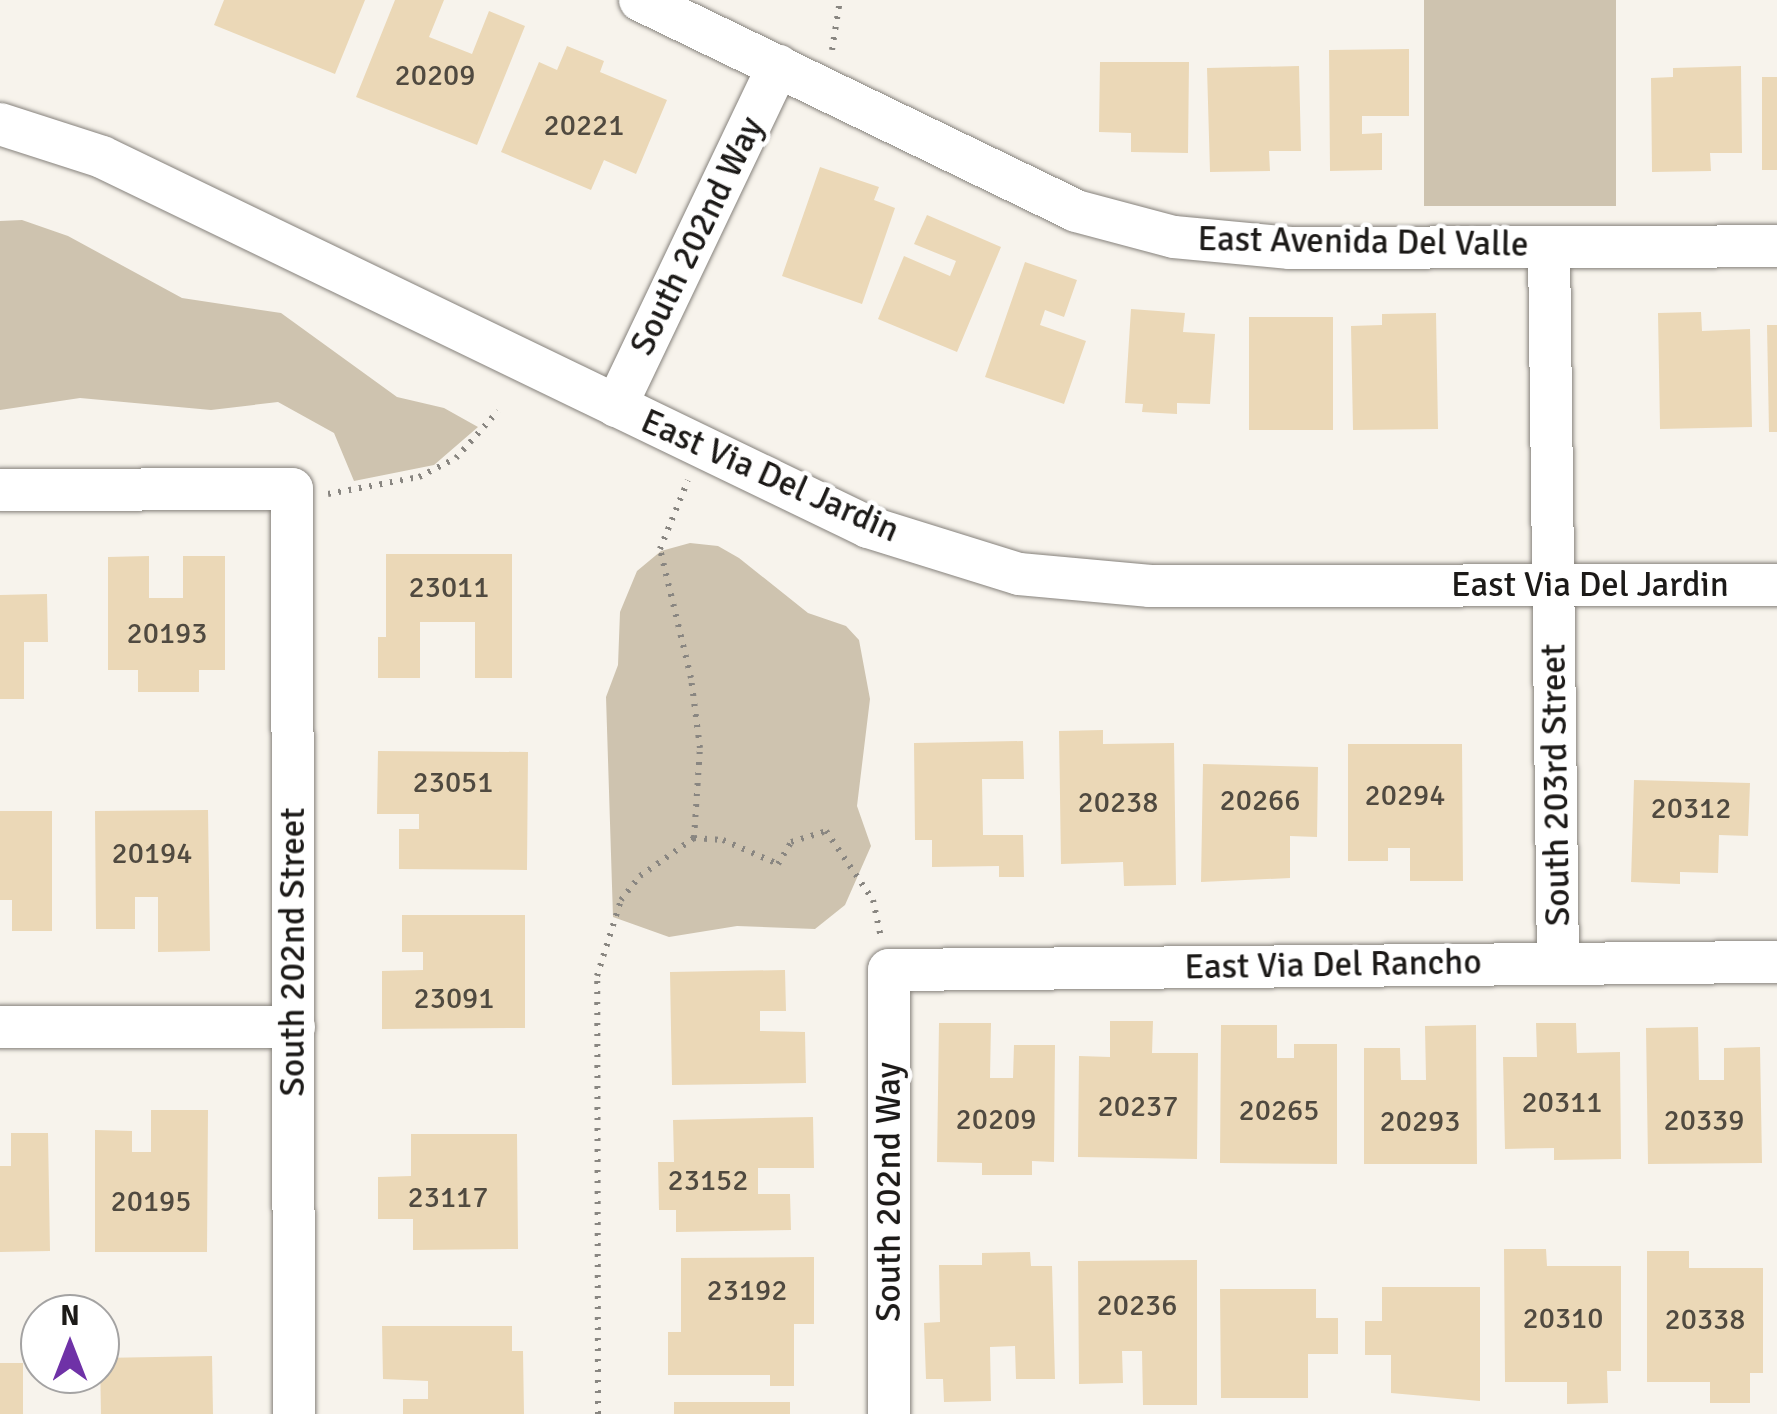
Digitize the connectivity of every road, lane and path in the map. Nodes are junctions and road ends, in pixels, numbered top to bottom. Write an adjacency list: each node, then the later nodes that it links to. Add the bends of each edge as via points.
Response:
1 (640, 0): 4 (street, East Avenida Del Valle)
2 (840, 0): 3 (path)
3 (832, 50)
4 (778, 66): 7 (street, East Avenida Del Valle, via 1076,211 1174,237 1290,248); 8 (street, South 202nd Way)
5 (0, 124): 8 (street, East Via Del Jardin, via 102,158)
6 (1777, 246): 7 (street, East Avenida Del Valle)
7 (1549, 247): 14 (street, South 203rd Street)
8 (616, 406): 10 (street, East Via Del Jardin)
9 (498, 412): 11 (path, via 456,458 420,477 336,494)
10 (704, 448): 14 (street, East Via Del Jardin, via 868,527 1020,574 1150,586); 15 (path, via 660,549 698,730)
11 (292, 489): 12 (street); 20 (street, South 202nd Street)
12 (0, 490)
13 (1777, 585): 14 (street, East Via Del Jardin)
14 (1553, 586): 17 (street, South 203rd Street)
15 (694, 838): 18 (path, via 723,840 778,864 791,842 826,832 842,846 873,900); 22 (path, via 640,876 621,900 597,976)
16 (1777, 962): 17 (street, East Via Del Rancho)
17 (1558, 963): 18 (street, East Via Del Rancho)
18 (889, 970): 23 (street, South 202nd Way)
19 (0, 1027): 20 (street)
20 (294, 1027): 21 (street, South 202nd Street)
21 (294, 1414)
22 (598, 1414)
23 (889, 1414)

